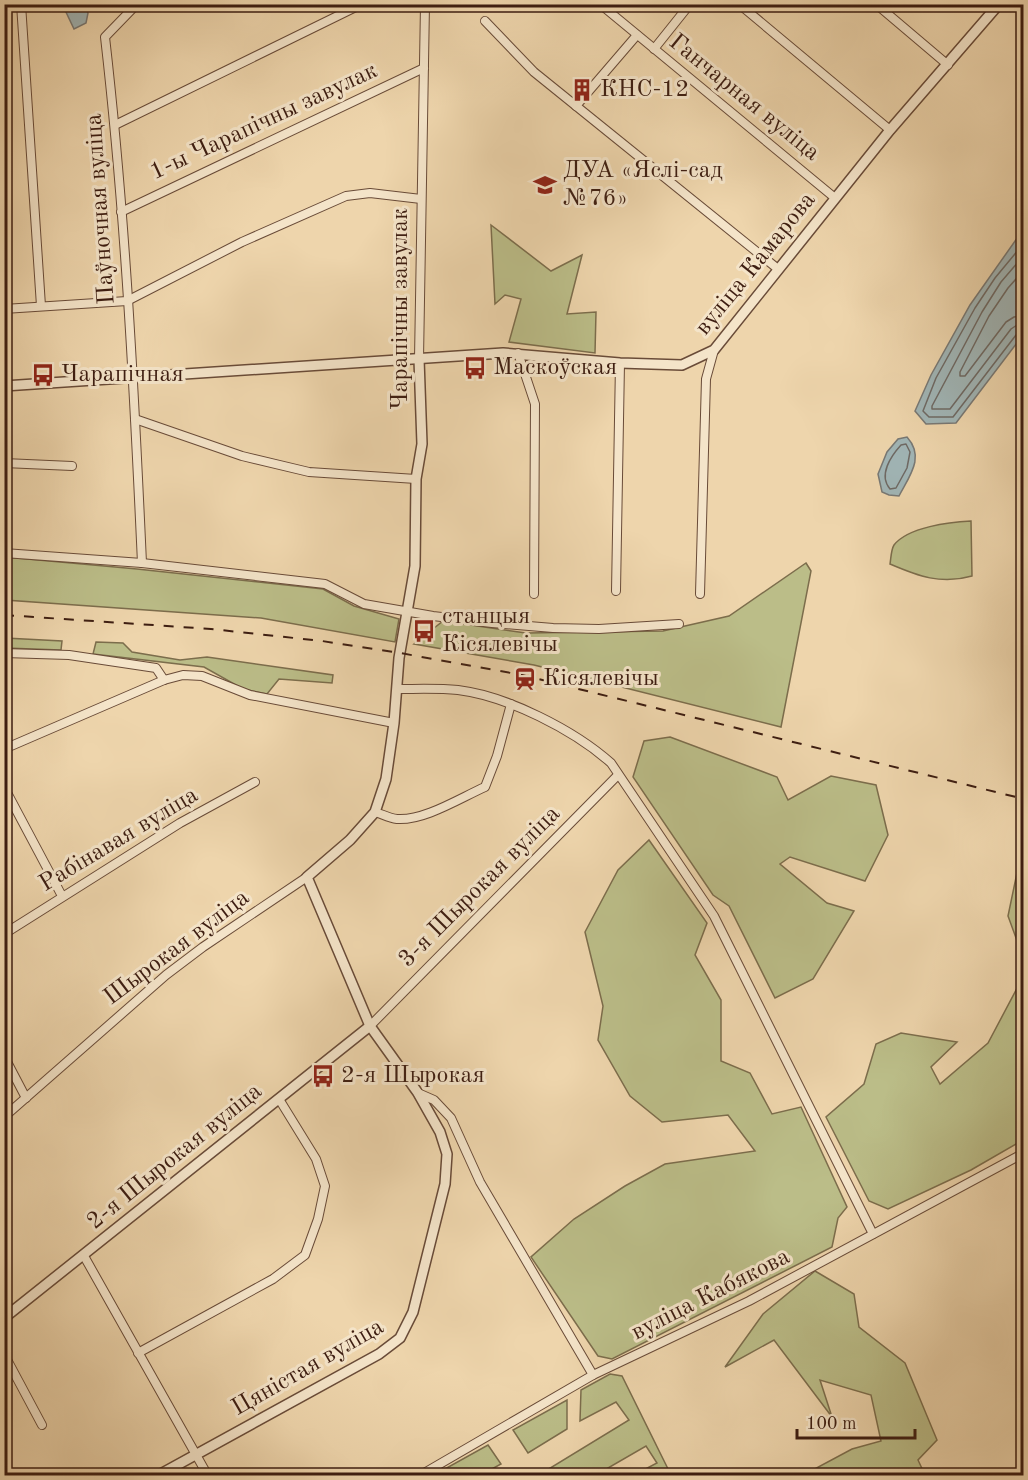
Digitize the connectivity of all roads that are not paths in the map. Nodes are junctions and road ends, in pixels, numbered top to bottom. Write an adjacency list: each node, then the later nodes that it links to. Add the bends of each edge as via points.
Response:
1 (21, 4): 23 (street)
2 (137, 4): 16 (street, Паўночная вуліца, via 105,37)
3 (362, 4): 16 (street)
4 (425, 4): 14 (street, Чарапічны завулак)
5 (600, 4): 11 (street, Ганчарная вуліца)
6 (690, 4): 12 (street)
7 (739, 4): 17 (street)
8 (876, 4): 13 (street)
9 (999, 4): 13 (street, вуліца Камарова)
10 (485, 21): 15 (street, via 534,72)
11 (637, 35): 12 (street, Ганчарная вуліца); 15 (street)
12 (654, 49): 18 (street, Ганчарная вуліца)
13 (948, 65): 17 (street, вуліца Камарова)
14 (424, 68): 19 (street, Чарапічны завулак); 20 (street, 1-ы Чарапічны завулак)
15 (576, 106): 21 (street)
16 (115, 125): 20 (street, Паўночная вуліца)
17 (890, 130): 18 (street, вуліца Камарова)
18 (835, 198): 21 (street, вуліца Камарова)
19 (421, 199): 22 (street, via 370,193 346,196 242,242); 27 (street, Чарапічны завулак)
20 (121, 212): 22 (street, Паўночная вуліца)
21 (778, 268): 25 (street, вуліца Камарова)
22 (127, 301): 23 (street); 29 (street, Паўночная вуліца)
23 (40, 306): 24 (street)
24 (4, 309)
25 (714, 350): 28 (street, вуліца Камарова, via 682,365); 39 (street, via 706,379)
26 (518, 353): 27 (street, вуліца Камарова); 28 (street, вуліца Камарова); 38 (street, via 535,404)
27 (419, 359): 29 (street, вуліца Камарова); 34 (street, Чарапічны завулак, via 422,444)
28 (620, 363): 37 (street)
29 (133, 378): 30 (street, вуліца Камарова); 31 (street, Паўночная вуліца)
30 (4, 386)
31 (135, 419): 34 (street, via 242,456 309,472); 36 (street, Паўночная вуліца)
32 (4, 463): 33 (street)
33 (72, 466)
34 (416, 479): 40 (street, Чарапічны завулак, via 415,566)
35 (4, 553): 36 (street)
36 (142, 563): 40 (street, via 325,584 364,604)
37 (616, 591)
38 (534, 594)
39 (700, 594)
40 (409, 612): 41 (street, via 553,628); 44 (street, Шырокая вуліца)
41 (679, 624)
42 (4, 653): 43 (street, via 69,655 156,668)
43 (164, 680): 46 (street, via 202,676 250,695); 47 (street)
44 (397, 689): 45 (street, via 459,690); 46 (street, Шырокая вуліца)
45 (511, 704): 48 (street, via 580,740 611,763); 52 (street, via 494,766 484,787 408,819)
46 (394, 723): 52 (street, Шырокая вуліца, via 386,779)
47 (4, 749)
48 (618, 775): 56 (street, 3-я Шырокая вуліца); 63 (street, via 714,916)
49 (255, 782): 54 (street, Рабінавая вуліца)
50 (4, 787): 51 (street)
51 (8, 803): 54 (street)
52 (375, 812): 53 (street, Шырокая вуліца)
53 (307, 877): 56 (street, Цяністая вуліца); 59 (street, Шырокая вуліца, via 166,975)
54 (62, 896): 55 (street, Рабінавая вуліца)
55 (4, 934)
56 (370, 1026): 58 (street, Цяністая вуліца); 60 (street, 2-я Шырокая вуліца)
57 (4, 1056): 59 (street)
58 (418, 1093): 68 (street, via 434,1101 451,1118 480,1182); 70 (street, Цяністая вуліца, via 440,1132 448,1165 420,1289 404,1332 379,1354)
59 (26, 1098): 61 (street, Шырокая вуліца)
60 (279, 1099): 64 (street, 2-я Шырокая вуліца); 66 (street, via 316,1158 325,1186 305,1255 273,1279)
61 (4, 1117)
62 (1023, 1153): 63 (street, вуліца Кабякова)
63 (873, 1234): 68 (street, вуліца Кабякова, via 749,1301)
64 (84, 1256): 65 (street, 2-я Шырокая вуліца); 66 (street)
65 (4, 1318)
66 (138, 1353): 70 (street)
67 (4, 1354): 69 (street)
68 (593, 1375): 73 (street, вуліца Кабякова)
69 (42, 1425)
70 (195, 1454): 71 (street, Цяністая вуліца); 72 (street)
71 (157, 1476)
72 (208, 1476)
73 (418, 1476)

